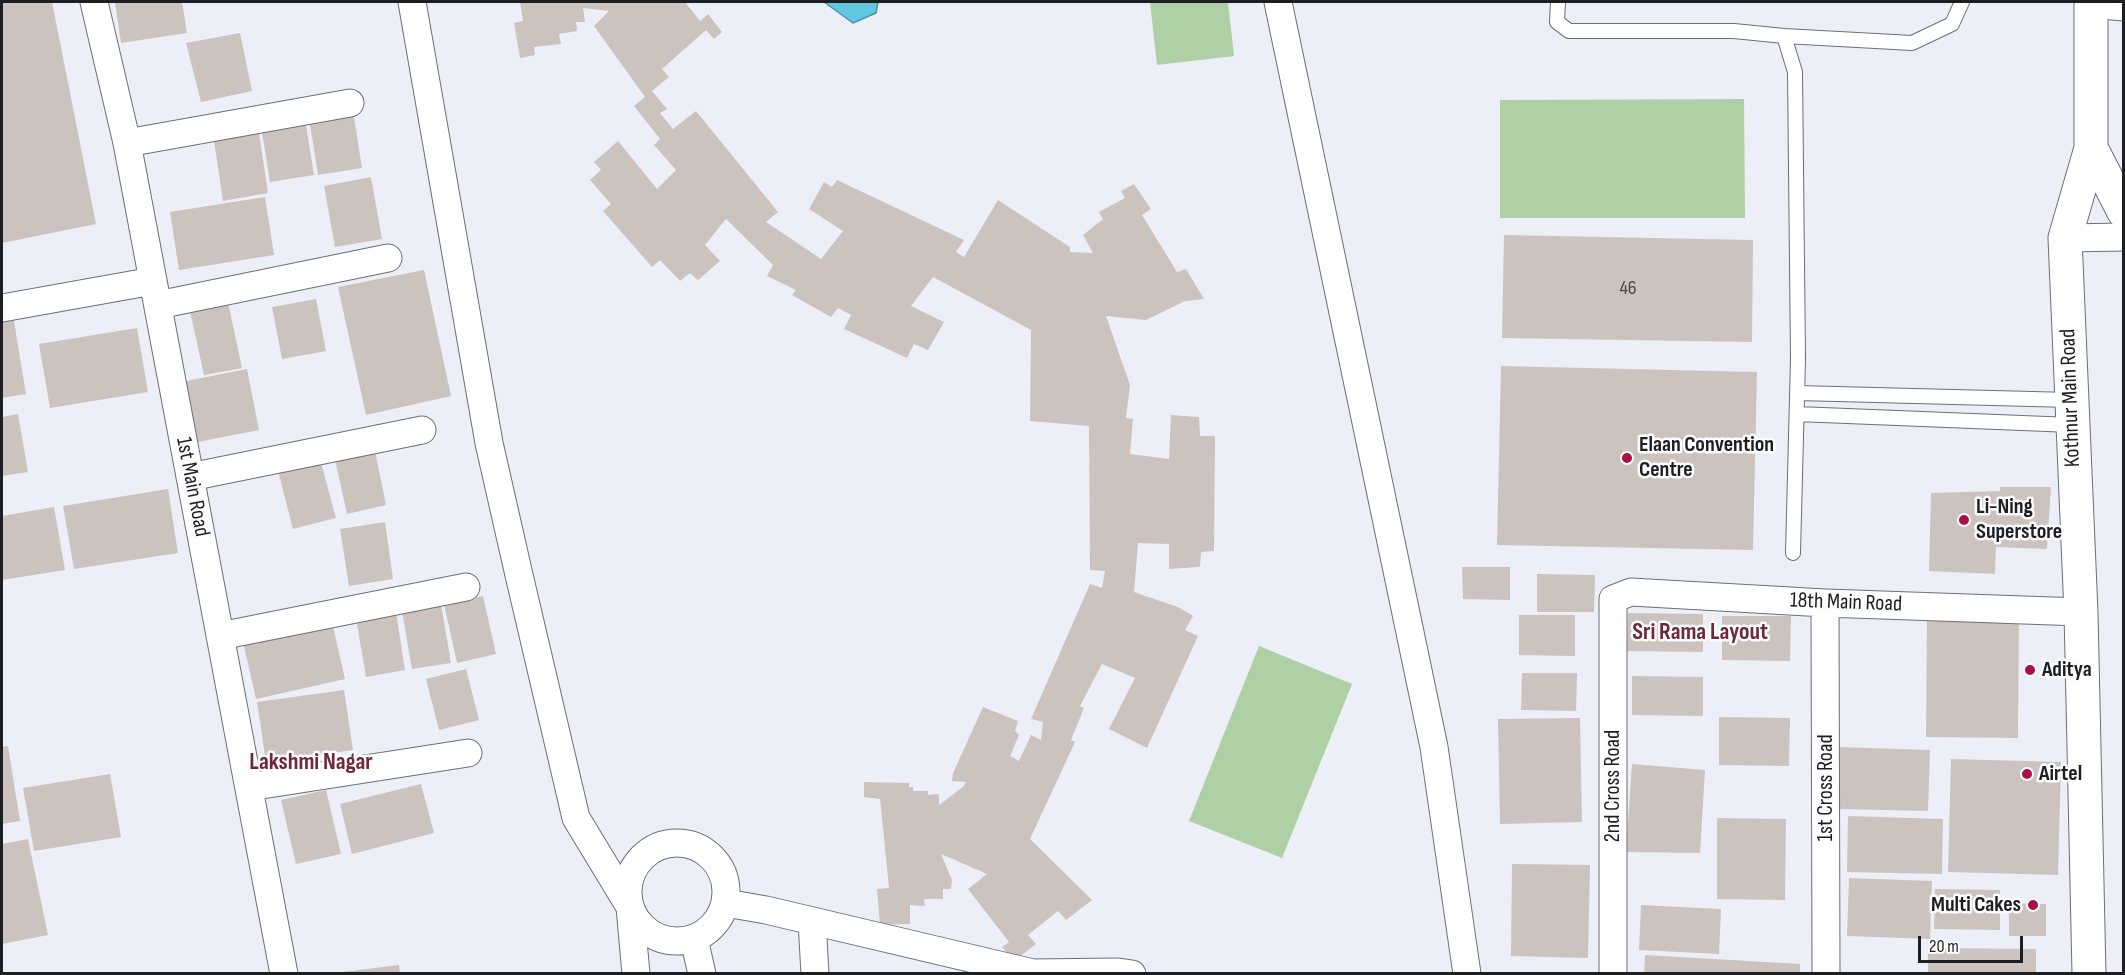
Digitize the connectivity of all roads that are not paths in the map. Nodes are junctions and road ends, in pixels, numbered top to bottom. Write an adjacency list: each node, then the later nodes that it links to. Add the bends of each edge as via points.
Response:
1 (94, 2): 10 (street, 1st Main Road)
2 (412, 2): 32 (street, via 489,443 576,818)
3 (1278, 2): 41 (street, via 1434,747)
4 (1558, 2): 8 (lane, via 1557,22 1569,31 1734,31)
5 (1962, 2): 8 (lane, via 1952,24 1912,43)
6 (2091, 2): 7 (street); 11 (main road)
7 (2124, 7)
8 (1784, 36): 18 (lane, via 1795,72)
9 (350, 103): 10 (street)
10 (127, 143): 16 (street, 1st Main Road)
11 (2091, 148): 12 (main road); 14 (main road, Kothnur Main Road)
12 (2124, 212)
13 (2124, 237): 14 (street)
14 (2065, 238): 19 (main road, Kothnur Main Road)
15 (388, 258): 16 (street)
16 (155, 293): 17 (street); 22 (street, 1st Main Road)
17 (2, 308)
18 (1797, 393): 19 (lane); 20 (lane)
19 (2071, 413): 20 (lane); 27 (main road, Kothnur Main Road)
20 (1797, 414): 23 (lane)
21 (422, 430): 22 (street)
22 (190, 477): 28 (street, 1st Main Road)
23 (1793, 553)
24 (466, 587): 28 (street)
25 (1613, 599): 26 (street, 18th Main Road, via 1631,592); 42 (street, 2nd Cross Road)
26 (1825, 603): 27 (street, 18th Main Road); 43 (street, 1st Cross Road)
27 (2080, 612): 44 (main road, Kothnur Main Road)
28 (220, 636): 30 (street, 1st Main Road)
29 (468, 753): 30 (street)
30 (249, 787): 36 (street, 1st Main Road)
31 (726, 903): 32 (street, via 727,886 722,870 712,856 683,842 666,843 638,861 627,892); 33 (street); 34 (street, via 720,918)
32 (630, 907): 34 (street, via 637,921 656,936 679,942); 37 (street)
33 (812, 921): 35 (street); 39 (street)
34 (694, 939): 38 (street)
35 (943, 962): 40 (street, via 1032,973)
36 (284, 974)
37 (636, 974)
38 (702, 974)
39 (815, 974)
40 (1132, 974)
41 (1467, 974)
42 (1613, 974)
43 (1826, 974)
44 (2089, 974)

